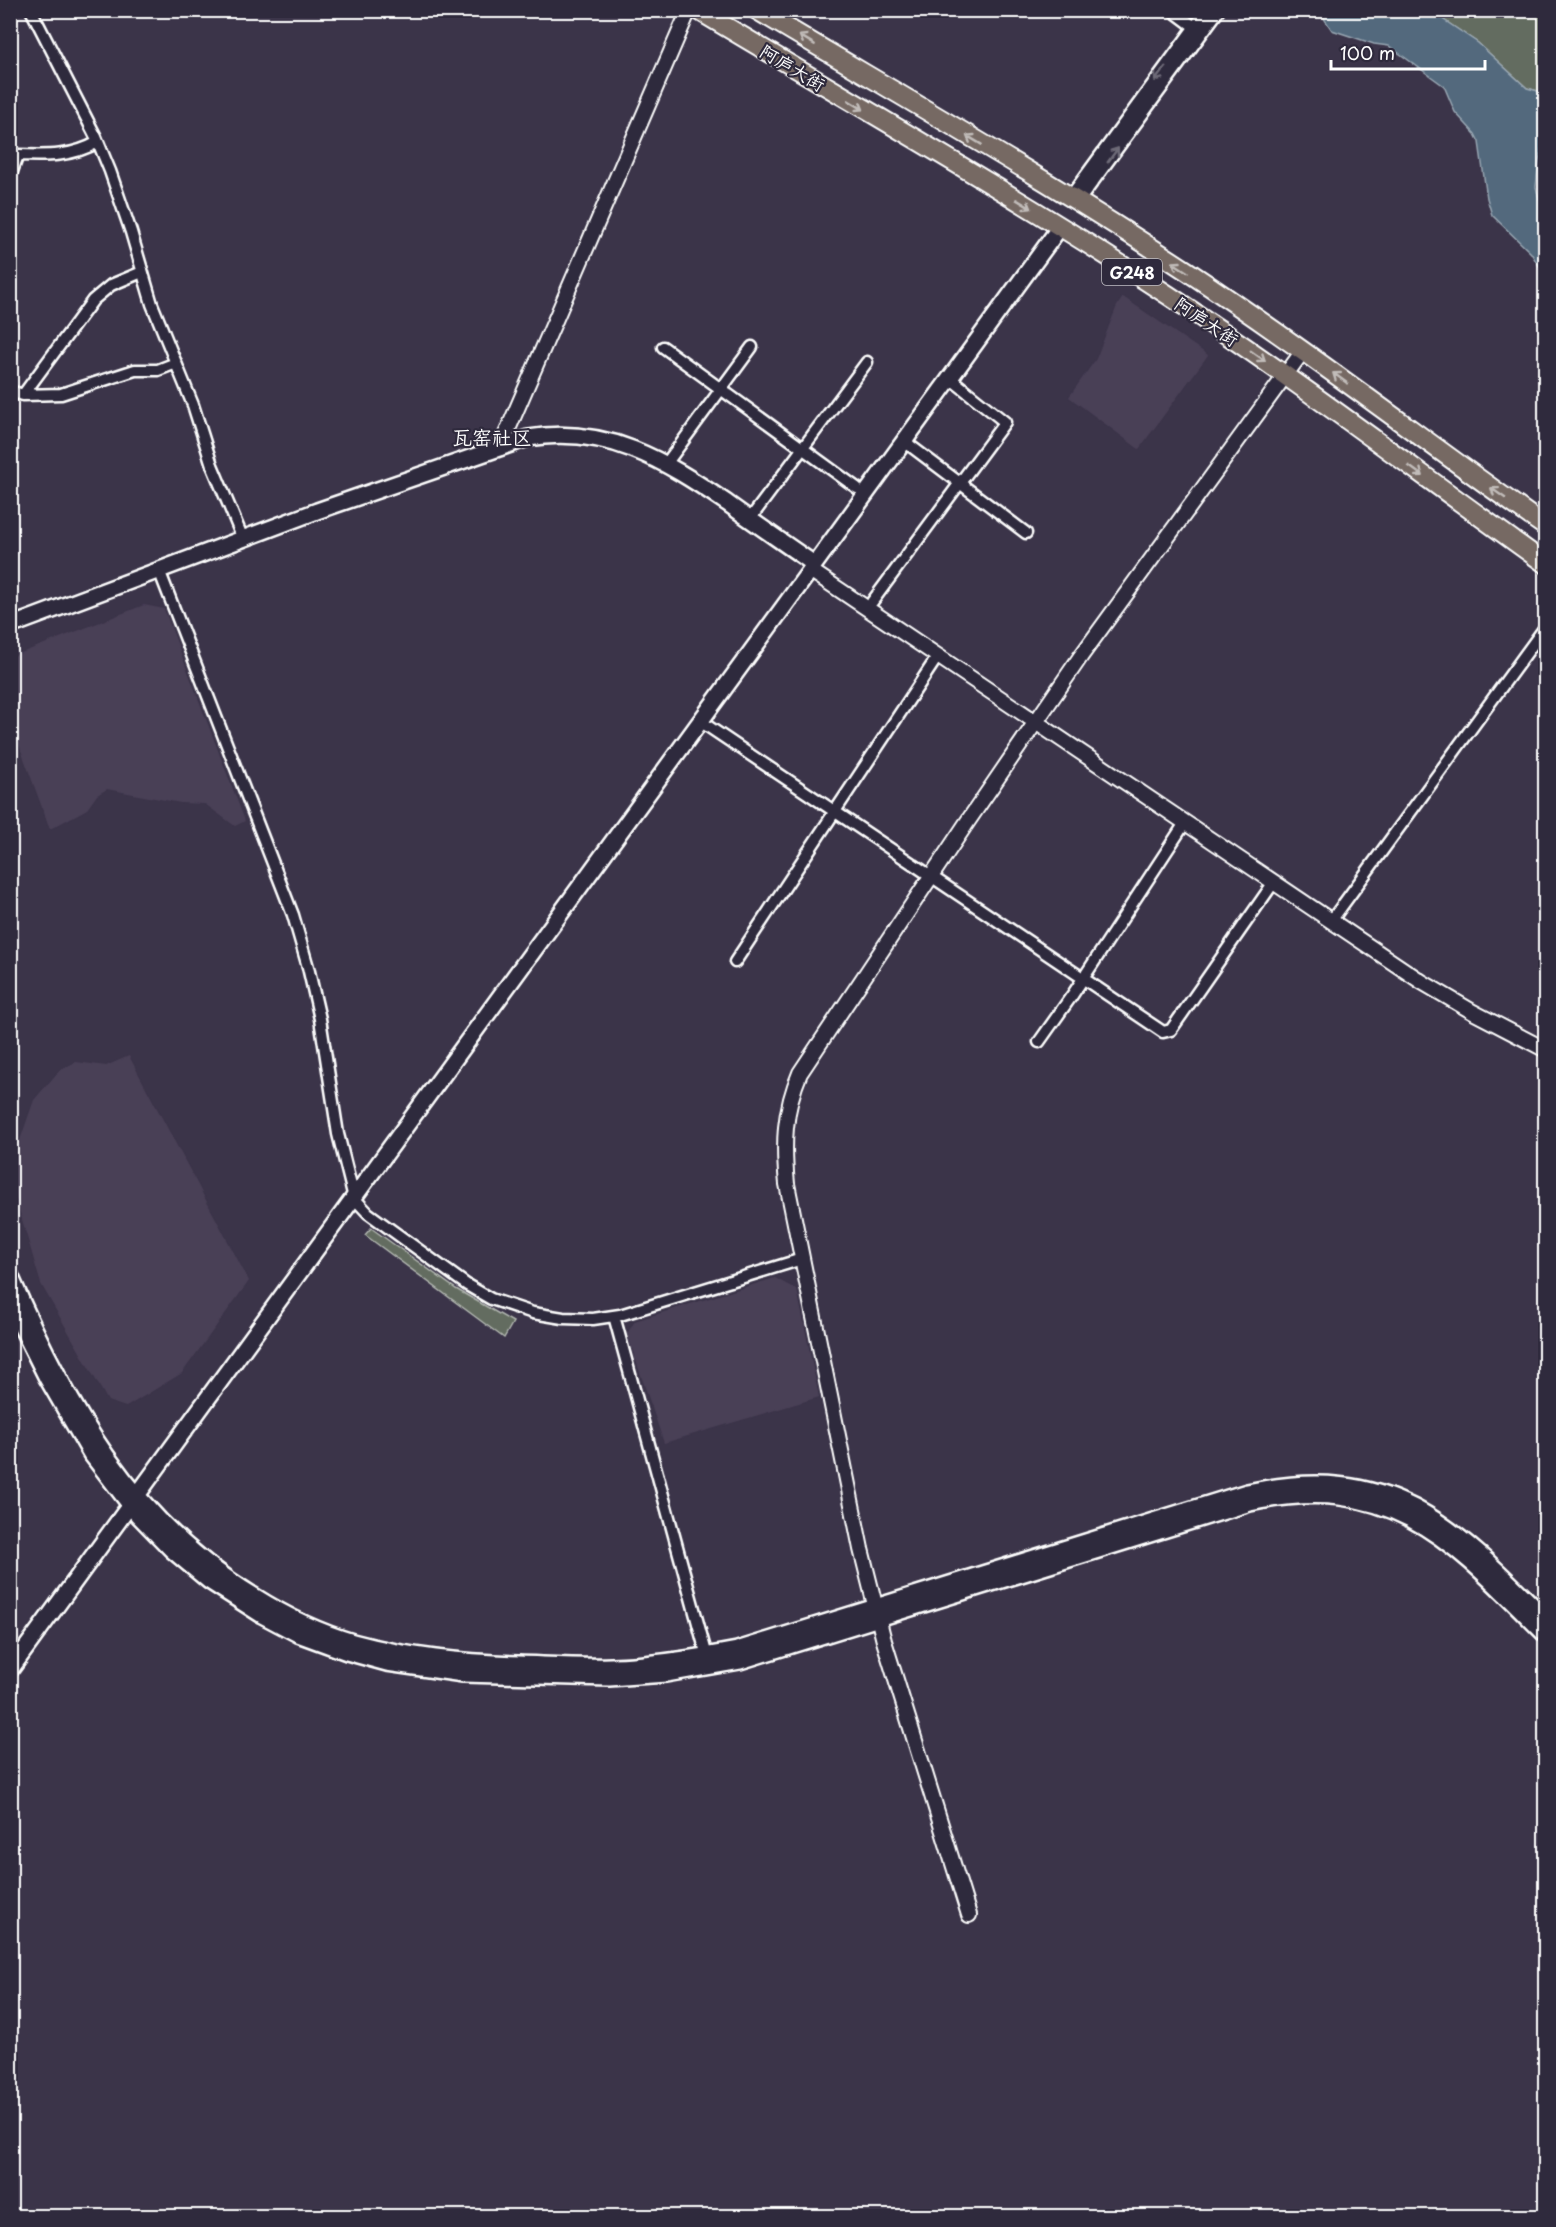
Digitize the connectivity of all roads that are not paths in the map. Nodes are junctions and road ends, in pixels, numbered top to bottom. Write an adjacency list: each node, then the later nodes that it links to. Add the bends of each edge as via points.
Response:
1 (31, 10): 9 (street)
2 (689, 10): 25 (street)
3 (698, 10): 12 (highway, 阿庐大街 / G248, one-way to 12)
4 (757, 10): 11 (highway, G248, one-way to 4)
5 (1172, 10): 8 (street)
6 (1207, 10): 8 (street)
7 (1219, 10): 8 (street)
8 (1199, 30): 11 (street)
9 (98, 142): 10 (street, via 59,156 18,155); 13 (street, via 123,206)
10 (10, 177)
11 (1074, 200): 16 (highway, 阿庐大街 / G248, one-way to 11)
12 (1056, 224): 19 (highway, 阿庐大街 / G248, one-way to 19); 20 (main road); 29 (main road)
13 (142, 272): 18 (street); 23 (street, via 111,285 93,300)
14 (663, 347): 21 (street)
15 (752, 347): 21 (street)
16 (1303, 351): 19 (street); 31 (highway, 阿庐大街 / G248, one-way to 16)
17 (867, 362): 26 (street)
18 (176, 363): 23 (street, via 158,370 135,370 61,394); 33 (street)
19 (1285, 375): 35 (highway, 阿庐大街 / G248, one-way to 35); 42 (street)
20 (950, 378): 24 (main road); 28 (street, via 1005,422)
21 (721, 390): 26 (street); 27 (street)
22 (10, 391): 23 (street)
23 (23, 395)
24 (904, 441): 28 (street); 34 (main road)
25 (500, 448): 27 (main road, via 543,435 577,435 624,445); 33 (main road)
26 (803, 449): 29 (street); 30 (street)
27 (666, 464): 30 (main road)
28 (960, 483): 32 (street); 37 (street)
29 (857, 488): 34 (main road)
30 (750, 519): 34 (main road)
31 (1545, 527)
32 (1026, 533)
33 (243, 539): 36 (main road)
34 (808, 564): 36 (main road, via 648,462 608,447 560,441 529,445); 37 (street); 41 (street); 43 (main road); 54 (main road)
35 (1545, 564)
36 (161, 573): 38 (main road); 40 (main road); 54 (street, via 293,915 320,1018 338,1134)
37 (872, 602): 42 (street)
38 (10, 626)
39 (1545, 626): 48 (street)
40 (10, 633)
41 (938, 656): 42 (street); 44 (street)
42 (1038, 719): 45 (street); 46 (street); 48 (street)
43 (700, 721): 44 (street); 54 (main road)
44 (835, 812): 46 (street); 49 (street)
45 (1185, 823): 47 (street); 50 (street)
46 (930, 877): 50 (street); 55 (street, via 794,1087 786,1115 784,1156)
47 (1274, 882): 48 (street); 50 (street, via 1171,1030 1160,1031)
48 (1333, 918): 52 (street, via 1451,991); 53 (street, via 1447,998)
49 (735, 962)
50 (1083, 979): 51 (street)
51 (1039, 1042)
52 (1545, 1042)
53 (1545, 1050)
54 (352, 1191): 58 (street, via 368,1213 492,1299 548,1316); 59 (main road)
55 (802, 1259): 58 (street); 60 (street)
56 (10, 1275): 59 (main road, via 57,1372)
57 (10, 1304): 59 (main road, via 90,1454)
58 (614, 1316): 64 (street)
59 (129, 1497): 63 (main road); 64 (main road, via 233,1584 303,1623 351,1641 464,1662 609,1666); 65 (main road)
60 (877, 1612): 61 (main road, via 1247,1492 1318,1483 1369,1490 1442,1523); 62 (main road, via 1250,1503 1318,1495 1378,1505 1436,1533); 64 (main road); 66 (street)
61 (1545, 1619)
62 (1545, 1635)
63 (10, 1652)
64 (708, 1661)
65 (10, 1670)
66 (969, 1915)

